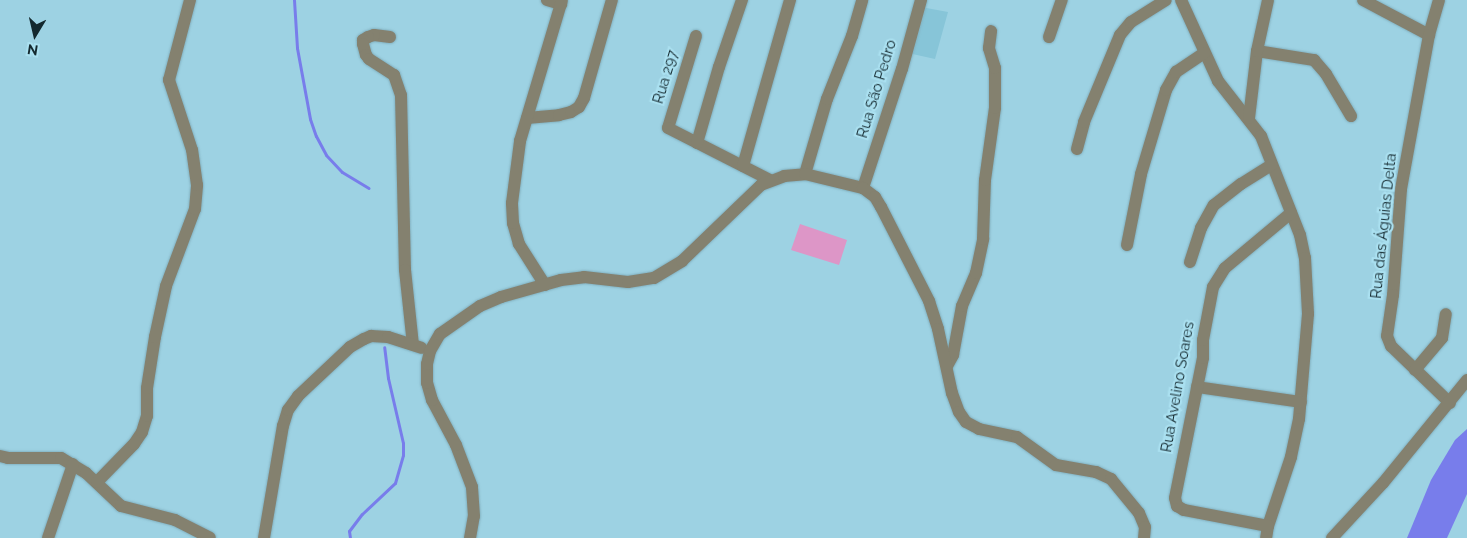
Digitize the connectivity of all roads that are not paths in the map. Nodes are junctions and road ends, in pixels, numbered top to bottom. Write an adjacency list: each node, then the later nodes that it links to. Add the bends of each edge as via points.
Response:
1 (190, 0): 47 (street, via 169,80 192,150 197,185 195,209 166,286 142,432)
2 (547, 0): 14 (street)
3 (612, 0): 23 (street, via 579,107 559,115)
4 (742, 0): 25 (street)
5 (790, 0): 28 (street)
6 (862, 0): 29 (street)
7 (920, 0): 31 (street, Rua São Pedro, via 902,69)
8 (1062, 0): 19 (street)
9 (1166, 0): 26 (street, via 1131,22 1122,32 1084,122)
10 (1181, 0): 21 (street)
11 (1268, 0): 20 (street)
12 (1363, 0): 16 (street)
13 (1439, 0): 16 (street, Rua das Águias Delta)
14 (562, 2): 23 (street)
15 (991, 32): 39 (street, via 989,48 995,68 996,108 985,180 982,239 976,274 962,306)
16 (1429, 35): 40 (street, Rua das Águias Delta, via 1401,189 1387,336 1391,346)
17 (696, 36): 25 (street, Rua 297, via 668,128)
18 (390, 37): 37 (street, via 374,35 363,44 369,59 394,75 401,95 405,270)
19 (1049, 37)
20 (1257, 51): 22 (street, via 1314,60); 24 (street)
21 (1204, 52): 24 (street, via 1218,81); 33 (street, via 1176,72 1166,90 1141,174)
22 (1351, 116)
23 (527, 118): 35 (street, via 515,167 512,217 519,244)
24 (1249, 118): 27 (street, via 1261,136)
25 (697, 143): 28 (street)
26 (1077, 149)
27 (1271, 165): 32 (street); 34 (street, via 1214,205 1201,228)
28 (743, 166): 30 (street)
29 (805, 174): 30 (street); 31 (street)
30 (770, 180): 35 (street, via 754,190 682,261 662,274 636,282 584,276)
31 (863, 188): 39 (street, via 875,197 881,207 929,301)
32 (1291, 213): 42 (street, Rua Avelino Soares, via 1225,268 1213,287); 43 (street, via 1303,246 1309,290)
33 (1126, 245)
34 (1190, 262)
35 (545, 285): 38 (street, via 480,306 444,331)
36 (1446, 314): 40 (street, via 1442,338)
37 (413, 345): 38 (street); 51 (street, via 379,336 364,338 298,396 288,410 283,426)
38 (430, 350): 52 (street, via 426,364 429,392 456,444 472,487 474,516)
39 (947, 366): 53 (street, via 952,393 966,422 979,429 1017,437 1056,465 1096,472 1111,479 1139,513 1145,527)
40 (1415, 370): 44 (street, Rua das Águias Delta)
41 (1467, 380): 44 (street)
42 (1197, 387): 43 (street); 48 (street, Rua Avelino Soares, via 1175,494 1176,504 1184,510)
43 (1301, 402): 48 (street, via 1291,457)
44 (1450, 403): 54 (street)
45 (0, 456): 46 (street, via 61,458)
46 (73, 464): 47 (street); 49 (street)
47 (97, 482): 50 (street, via 121,506 168,517)
48 (1267, 532)
49 (48, 538)
50 (210, 538)
51 (264, 538)
52 (470, 538)
53 (1144, 538)
54 (1332, 538)

